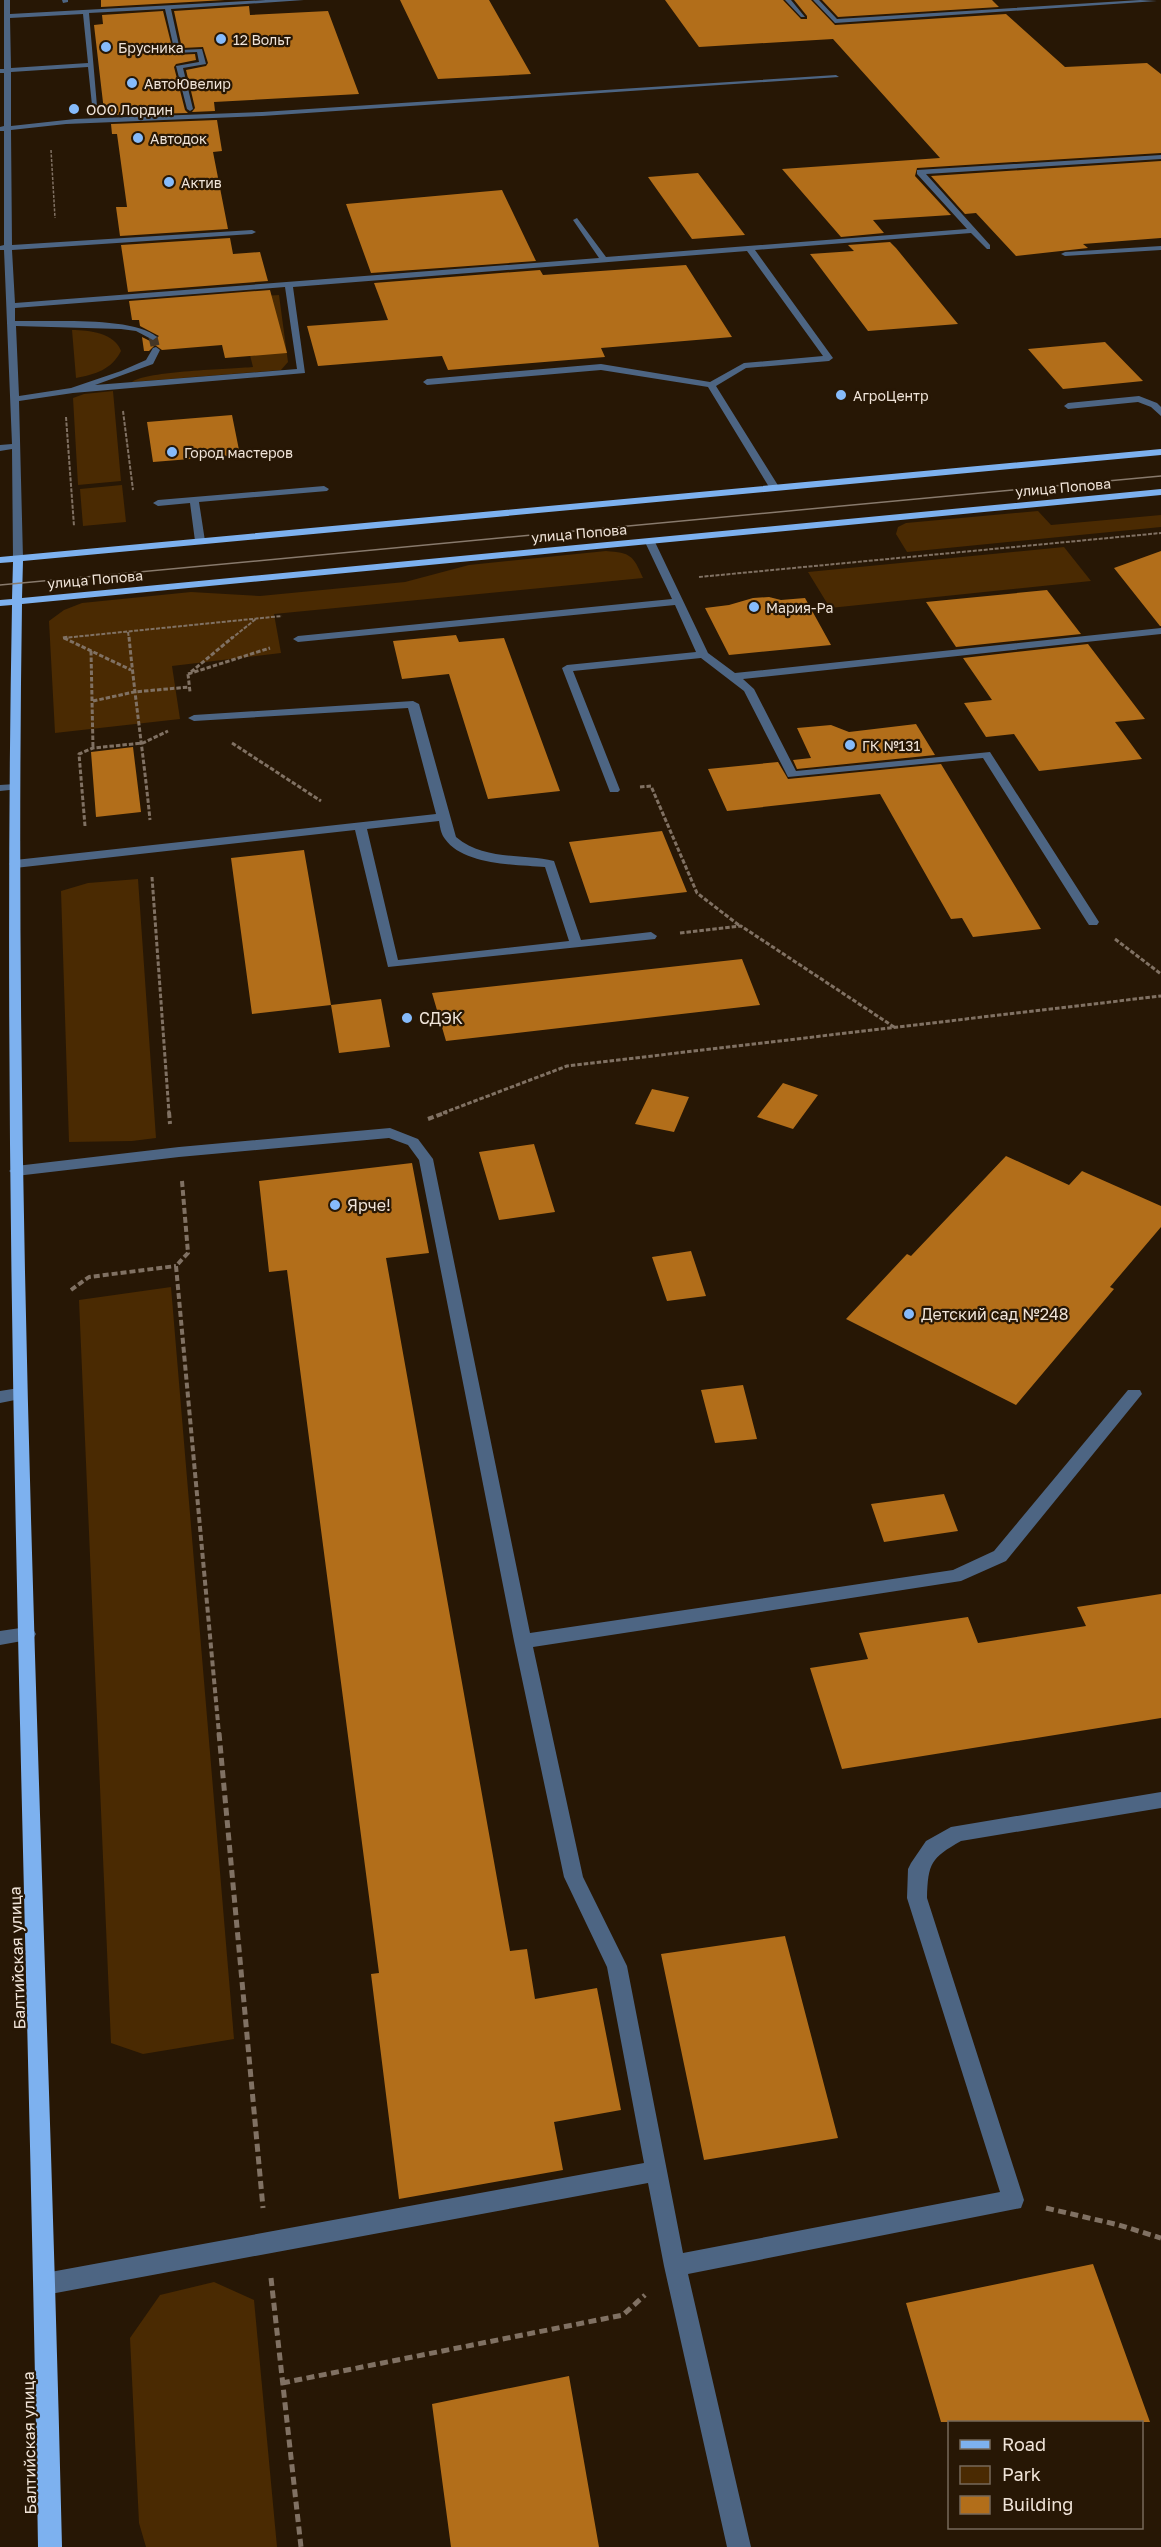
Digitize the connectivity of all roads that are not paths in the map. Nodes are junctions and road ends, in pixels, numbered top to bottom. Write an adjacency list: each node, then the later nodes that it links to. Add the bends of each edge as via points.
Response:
1 (7, 0): 11 (street, Балтийская улица)
2 (301, 0): 7 (street)
3 (788, 0): 12 (street)
4 (816, 0): 9 (street, via 835,21)
5 (1051, 0): 9 (street)
6 (1153, 0): 8 (street); 9 (street)
7 (168, 7): 10 (street); 21 (street, via 177,52 200,50 203,64 179,66)
8 (1161, 7)
9 (1059, 8)
10 (86, 11): 11 (street); 14 (street)
11 (8, 16): 13 (street, Балтийская улица)
12 (802, 16)
13 (4, 31): 15 (street, Балтийская улица)
14 (91, 65): 15 (street); 19 (street)
15 (4, 70): 23 (street, Балтийская улица)
16 (836, 77): 22 (street, via 262,114)
17 (346, 100): 18 (street)
18 (290, 103)
19 (95, 105)
20 (244, 106): 21 (street)
21 (190, 109): 22 (street)
22 (66, 122): 23 (street)
23 (3, 129): 28 (street, Балтийская улица)
24 (1161, 157): 26 (street, via 920,172)
25 (577, 220): 33 (street)
26 (972, 231): 29 (street); 31 (street)
27 (252, 232): 28 (street)
28 (4, 248): 35 (street, Балтийская улица)
29 (987, 248)
30 (1161, 248): 32 (street)
31 (750, 249): 33 (street); 42 (street, via 829,357 744,366)
32 (1065, 254)
33 (603, 260): 34 (street)
34 (289, 285): 35 (street); 43 (street, via 302,371)
35 (11, 306): 36 (street, Балтийская улица)
36 (12, 322): 37 (street, via 121,326); 39 (street, Балтийская улица)
37 (153, 337)
38 (156, 350): 43 (street, via 150,362)
39 (13, 356): 40 (street); 44 (street, Балтийская улица)
40 (0, 357)
41 (427, 382): 42 (street, via 601,367)
42 (711, 385): 50 (street)
43 (73, 390): 44 (street)
44 (15, 399): 47 (street, Балтийская улица)
45 (1068, 406): 46 (street, via 1139,399)
46 (1161, 413)
47 (17, 446): 48 (street); 57 (street, Балтийская улица)
48 (0, 448)
49 (1161, 452): 50 (main road, улица Попова)
50 (774, 487): 55 (main road, улица Попова)
51 (324, 489): 53 (street)
52 (1161, 493): 56 (main road, улица Попова)
53 (194, 501): 54 (street); 55 (street)
54 (158, 503)
55 (200, 541): 57 (main road, улица Попова)
56 (650, 542): 59 (street); 60 (main road, улица Попова)
57 (18, 558): 58 (main road, улица Попова); 60 (main road, Балтийская улица)
58 (0, 560)
59 (677, 602): 62 (street); 63 (street)
60 (8, 603): 66 (main road, Балтийская улица)
61 (1161, 631): 64 (street)
62 (298, 639)
63 (703, 655): 64 (street); 67 (street, via 567,668)
64 (732, 677): 71 (street, via 749,689 792,775 986,754)
65 (194, 718): 68 (street, via 413,704)
66 (8, 788): 70 (main road, Балтийская улица)
67 (614, 790)
68 (443, 817): 69 (street); 73 (street, via 449,837 463,850 550,864)
69 (360, 826): 70 (street); 73 (street, via 393,964)
70 (15, 864): 74 (main road, Балтийская улица)
71 (1093, 922)
72 (651, 936): 73 (street)
73 (576, 944)
74 (16, 1171): 75 (main road, Балтийская улица); 80 (street, via 390,1133 413,1142 426,1159)
75 (20, 1394): 77 (street); 78 (main road, Балтийская улица)
76 (1134, 1394): 80 (street, via 1000,1556 955,1576)
77 (0, 1397)
78 (27, 1634): 79 (street); 84 (main road, Балтийская улица)
79 (0, 1638)
80 (523, 1641): 82 (street, via 574,1877 617,1966)
81 (1161, 1800): 83 (street, via 958,1833 933,1847 918,1869 917,1898 1013,2200)
82 (656, 2171): 83 (street); 84 (street)
83 (675, 2266): 86 (street)
84 (45, 2284): 85 (main road, Балтийская улица)
85 (50, 2547)
86 (739, 2547)

